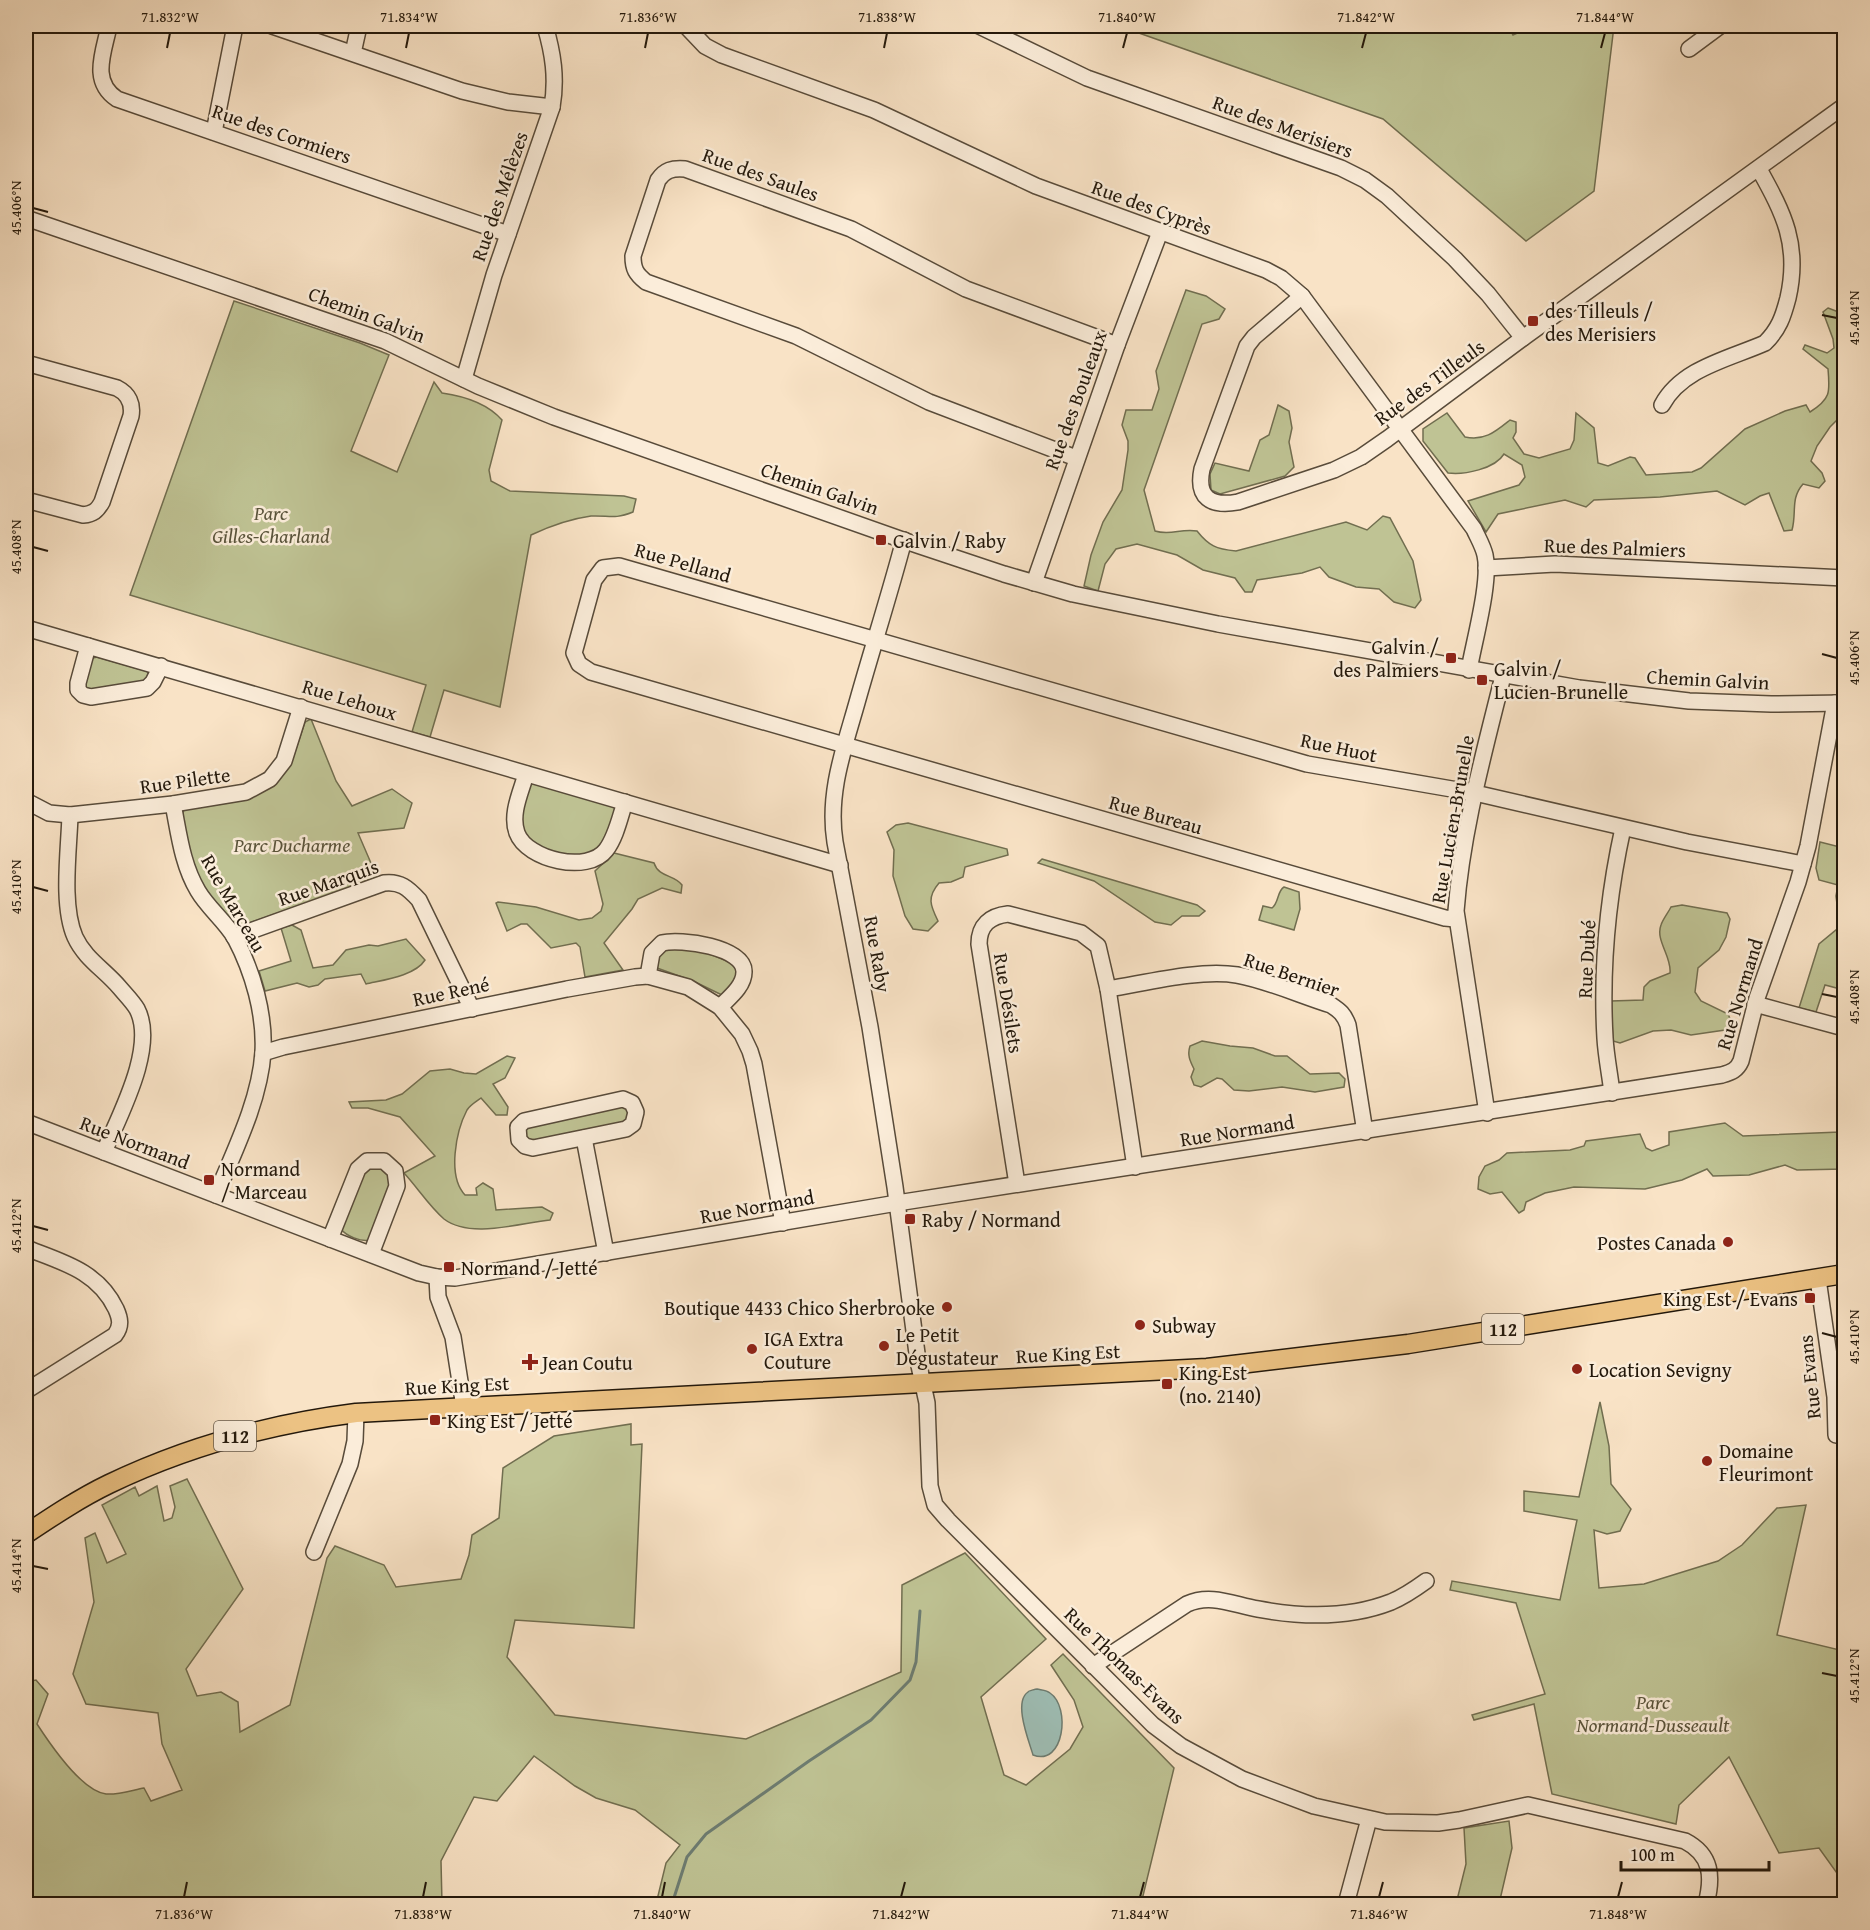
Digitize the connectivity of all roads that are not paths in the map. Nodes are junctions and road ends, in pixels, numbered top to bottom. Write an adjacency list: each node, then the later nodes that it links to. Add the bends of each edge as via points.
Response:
1 (109, 26): 13 (street, Rue des Cormiers, via 100,78 105,90 117,99)
2 (235, 26): 13 (street)
3 (272, 26): 10 (street)
4 (359, 26): 10 (street)
5 (545, 26): 12 (street, Rue des Mélèzes, via 555,78)
6 (686, 26): 16 (street, Rue des Cyprès, via 705,46 722,55 874,110 1010,176)
7 (979, 26): 19 (street, Rue des Merisiers, via 1087,78 1365,180 1472,276)
8 (1720, 26): 9 (street)
9 (1689, 49)
10 (353, 53): 12 (street, via 484,97)
11 (1845, 106): 14 (street, Rue des Tilleuls)
12 (552, 107): 17 (street, Rue des Mélèzes)
13 (214, 132): 17 (street, Rue des Cormiers)
14 (1759, 169): 19 (street, Rue des Tilleuls); 23 (street, via 1780,208 1792,250 1782,320 1765,343 1689,374 1675,385)
15 (26, 218): 22 (street, Chemin Galvin, via 385,341)
16 (1160, 232): 18 (street, Rue des Cyprès, via 1266,270); 20 (street, Rue des Bouleaux)
17 (508, 234): 22 (street, Rue des Mélèzes)
18 (1302, 296): 24 (street, Rue des Cyprès); 24 (street, Rue des Tilleuls, via 1247,346 1202,469 1200,488 1204,495 1219,503 1238,502 1334,470)
19 (1523, 338): 24 (street, Rue des Tilleuls)
20 (1117, 345): 25 (street, Rue des Bouleaux); 25 (street, Rue des Saules, via 966,289 851,229 695,172 674,168 658,180 633,256 633,268 646,282 796,336 928,402)
21 (26, 363): 26 (street, via 117,388 127,395 132,408 97,510 83,515)
22 (464, 379): 27 (street, Chemin Galvin, via 554,417)
23 (1662, 405)
24 (1401, 429): 28 (street, Rue des Cyprès, via 1474,529)
25 (1076, 458): 30 (street, Rue des Bouleaux)
26 (26, 500)
27 (904, 540): 30 (street, Chemin Galvin); 32 (street, Rue Raby)
28 (1486, 568): 29 (street, Rue des Palmiers, via 1555,564); 35 (street)
29 (1845, 578)
30 (1034, 583): 35 (street, Chemin Galvin, via 1103,601)
31 (26, 628): 33 (street, Rue Lehoux)
32 (875, 639): 39 (street, Rue Raby); 39 (street, Rue Pelland, via 619,566 603,568 594,580 574,653 585,670); 41 (street, Rue Huot, via 1307,764)
33 (88, 645): 34 (street, Rue Lehoux); 34 (street, via 78,683 83,695 142,690 153,682)
34 (161, 666): 38 (street, Rue Lehoux)
35 (1469, 670): 36 (street, Chemin Galvin)
36 (1503, 676): 37 (street, Chemin Galvin, via 1689,701); 41 (street, Rue Lucien-Brunelle)
37 (1840, 703): 47 (street, Rue Normand)
38 (301, 707): 40 (street, Rue Lehoux); 44 (street, Rue Pilette, via 284,760 270,779 246,792)
39 (845, 746): 48 (street, Rue Raby, via 833,797 833,827); 49 (street, Rue Bureau)
40 (526, 774): 43 (street, Rue Lehoux); 43 (street, via 515,812 517,834 523,843 545,856 574,863 597,858 611,843)
41 (1474, 793): 46 (street, Rue Huot); 49 (street, Rue Lucien-Brunelle)
42 (26, 801): 45 (street, Rue Pilette, via 49,813)
43 (625, 802): 48 (street, Rue Lehoux)
44 (173, 804): 45 (street, Rue Pilette); 50 (street, Rue Marceau, via 187,870 199,893)
45 (70, 815): 63 (street, via 67,894 74,936 83,953 118,985 137,1010 142,1027 134,1078)
46 (1623, 828): 47 (street, Rue Huot); 58 (street, Rue Dubé, via 1611,885 1605,962 1605,1040)
47 (1803, 864): 53 (street, Rue Normand)
48 (840, 865): 67 (street, Rue Raby)
49 (1456, 919): 59 (street, Rue Lucien-Brunelle)
50 (234, 936): 55 (street, Rue Marquis, via 394,882 409,889 419,900); 57 (street, Rue Marceau, via 257,996)
51 (648, 976): 54 (street, Rue René, via 688,987); 54 (street, via 652,953 662,943 682,941 738,957 744,971 738,988); 55 (street, Rue René)
52 (1108, 989): 61 (street, Rue Bernier, via 1224,974 1331,1005 1348,1024); 64 (street, Rue Désilets); 65 (street, Rue Désilets, via 1098,946 1081,933 1008,914 993,917 982,927 980,957)
53 (1755, 1004): 56 (street); 58 (street, Rue Normand, via 1741,1061 1732,1072)
54 (720, 1007): 68 (street, Rue René, via 742,1034 754,1064)
55 (472, 1009): 57 (street, Rue René)
56 (1845, 1028)
57 (263, 1053): 66 (street, Rue Marceau, via 241,1135)
58 (1612, 1093): 59 (street, Rue Normand)
59 (1487, 1113): 61 (street, Rue Normand)
60 (26, 1122): 63 (street, Rue Normand)
61 (1365, 1132): 64 (street, Rue Normand)
62 (584, 1138): 62 (street, via 630,1127 636,1116 635,1107 623,1099 524,1121 517,1132 519,1140 529,1148); 71 (street)
63 (104, 1152): 66 (street, Rue Normand)
64 (1135, 1167): 65 (street, Rue Normand)
65 (1017, 1184): 67 (street, Rue Normand)
66 (216, 1195): 69 (street, Rue Normand)
67 (897, 1203): 68 (street, Rue Normand); 76 (street, Rue Raby)
68 (783, 1223): 71 (street, Rue Normand)
69 (330, 1239): 72 (street, Rue Normand); 72 (street, via 358,1169 367,1161 384,1161 395,1171 397,1186)
70 (26, 1248): 77 (street, via 69,1264 95,1280 111,1298 120,1323 115,1335)
71 (606, 1253): 74 (street, Rue Normand, via 469,1276)
72 (371, 1254): 74 (street, Rue Normand)
73 (1845, 1274): 75 (main road, Rue King Est / 112)
74 (437, 1277): 78 (street, via 438,1297 453,1337)
75 (1818, 1279): 76 (main road, Rue King Est / 112, via 1408,1344 1274,1361); 80 (street, Rue Evans, via 1835,1397)
76 (923, 1382): 78 (main road, Rue King Est / 112); 84 (street, Rue Thomas-Evans, via 930,1486 935,1505)
77 (26, 1391)
78 (464, 1407): 79 (main road, Rue King Est / 112)
79 (356, 1413): 81 (main road, Rue King Est / 112, via 301,1420 178,1454 107,1485); 82 (street, via 350,1464)
80 (1836, 1435)
81 (26, 1534)
82 (314, 1552)
83 (1426, 1581): 84 (street, via 1391,1602 1332,1614 1280,1613 1198,1599)
84 (1093, 1666): 85 (street, Rue Thomas-Evans, via 1153,1725 1210,1763 1287,1797)
85 (1370, 1819): 86 (street); 87 (street, Rue Thomas-Evans, via 1438,1823 1528,1805 1684,1841 1696,1847 1708,1866 1710,1890)
86 (1346, 1905)
87 (1706, 1905)

